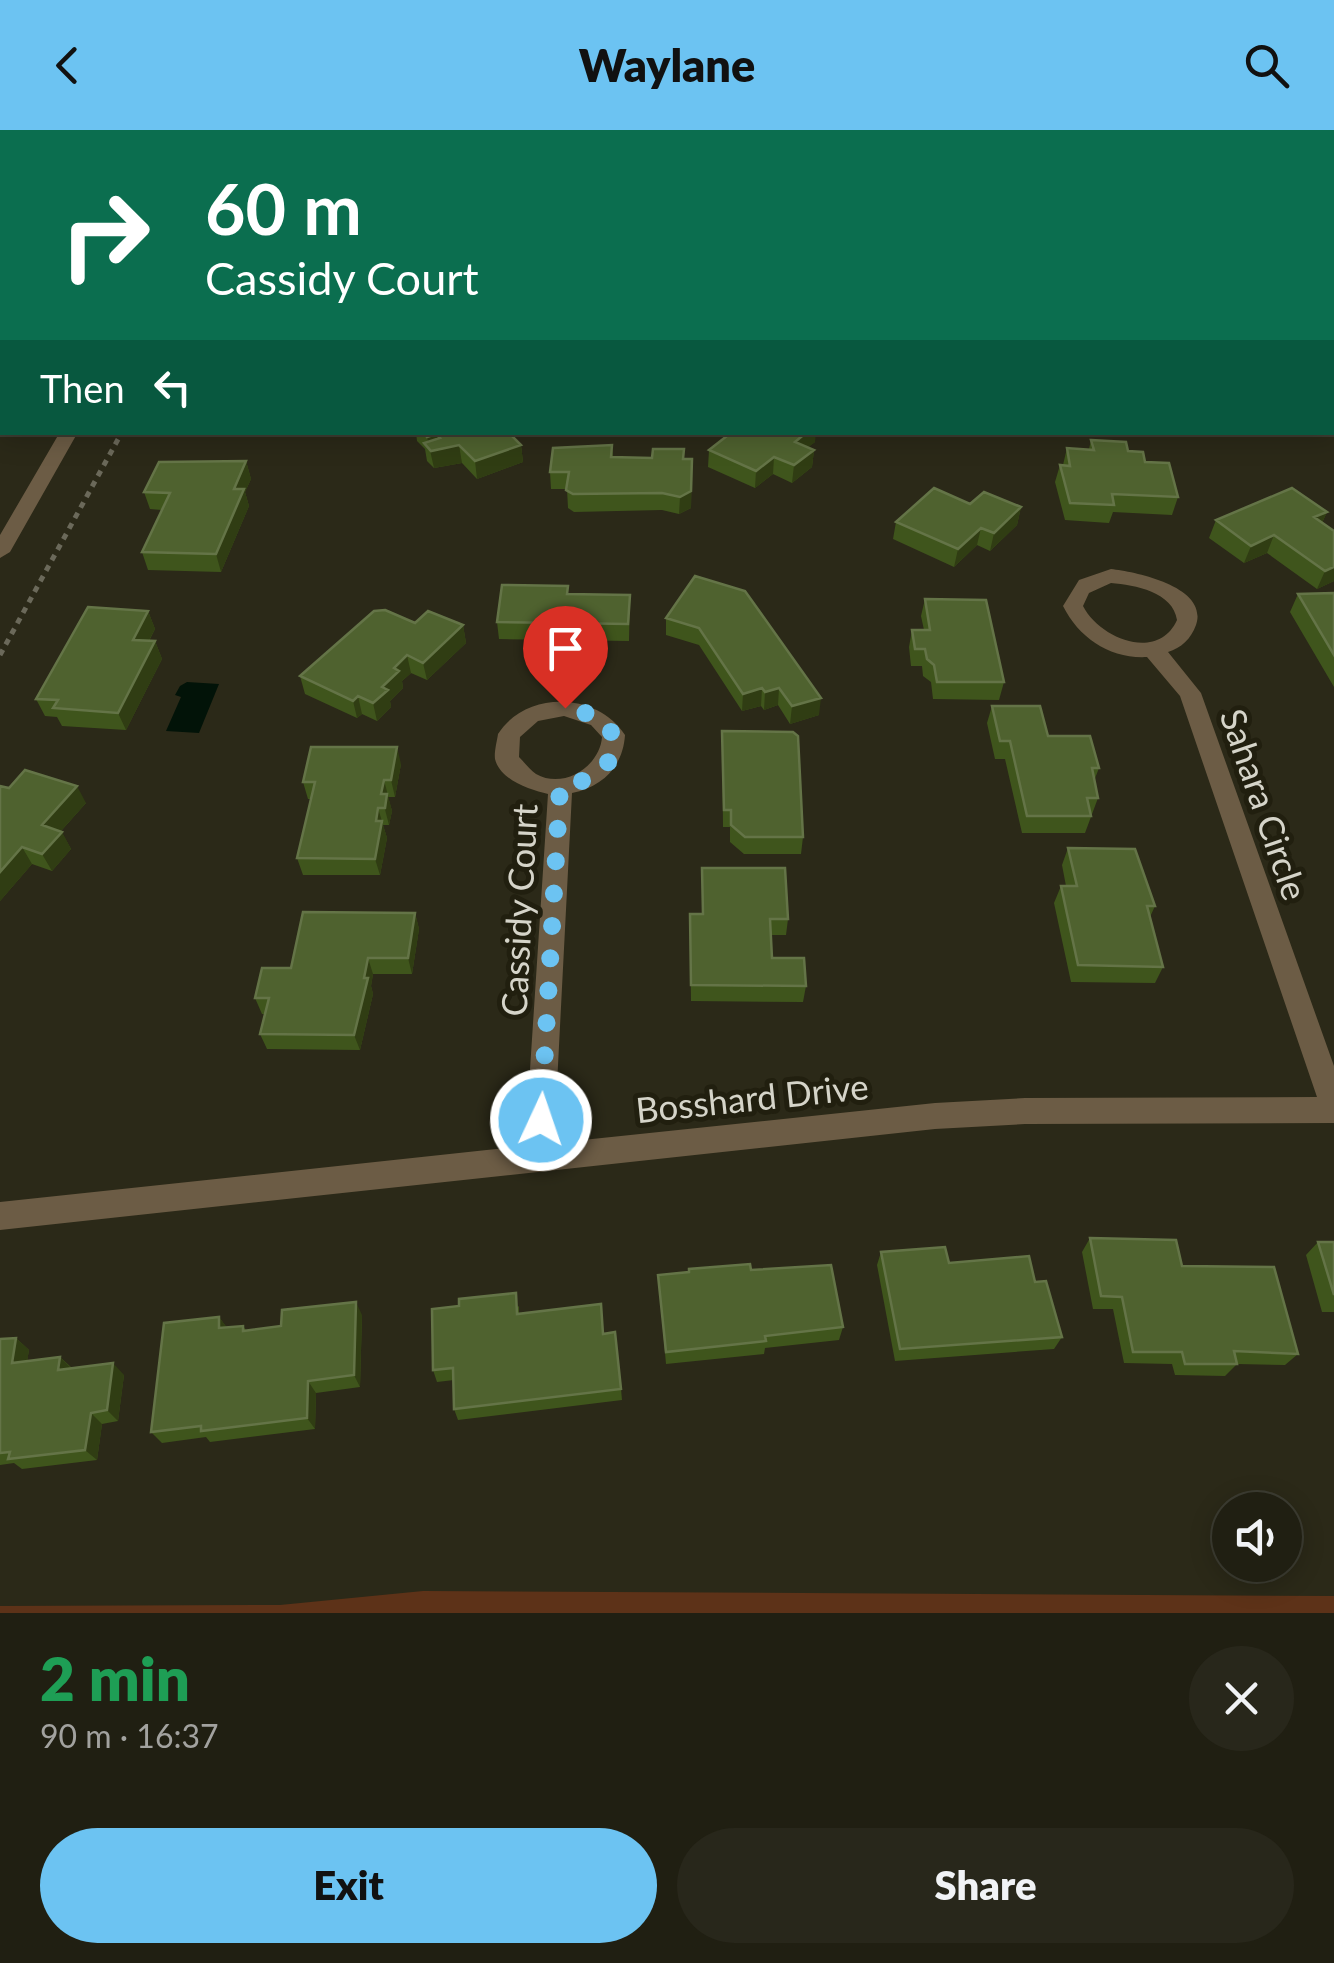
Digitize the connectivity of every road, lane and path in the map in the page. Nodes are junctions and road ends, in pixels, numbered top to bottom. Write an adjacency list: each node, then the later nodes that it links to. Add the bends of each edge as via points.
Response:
1 (67, 435): 3 (street)
2 (120, 435): 5 (path)
3 (0, 552)
4 (1152, 648): 4 (street, via 1169,643 1186,624 1185,612 1165,589 1111,576 1075,595 1073,606 1085,628 1116,645); 7 (street, Sahara Circle, via 1190,693)
5 (0, 656)
6 (560, 787): 6 (street, Cassidy Court, via 596,776 615,752 609,727 582,710 531,715 509,734 507,760 514,771); 8 (street, Cassidy Court)
7 (1334, 1108): 8 (street, Bosshard Drive, via 935,1116)
8 (539, 1157): 9 (street, Bosshard Drive)
9 (0, 1216)

